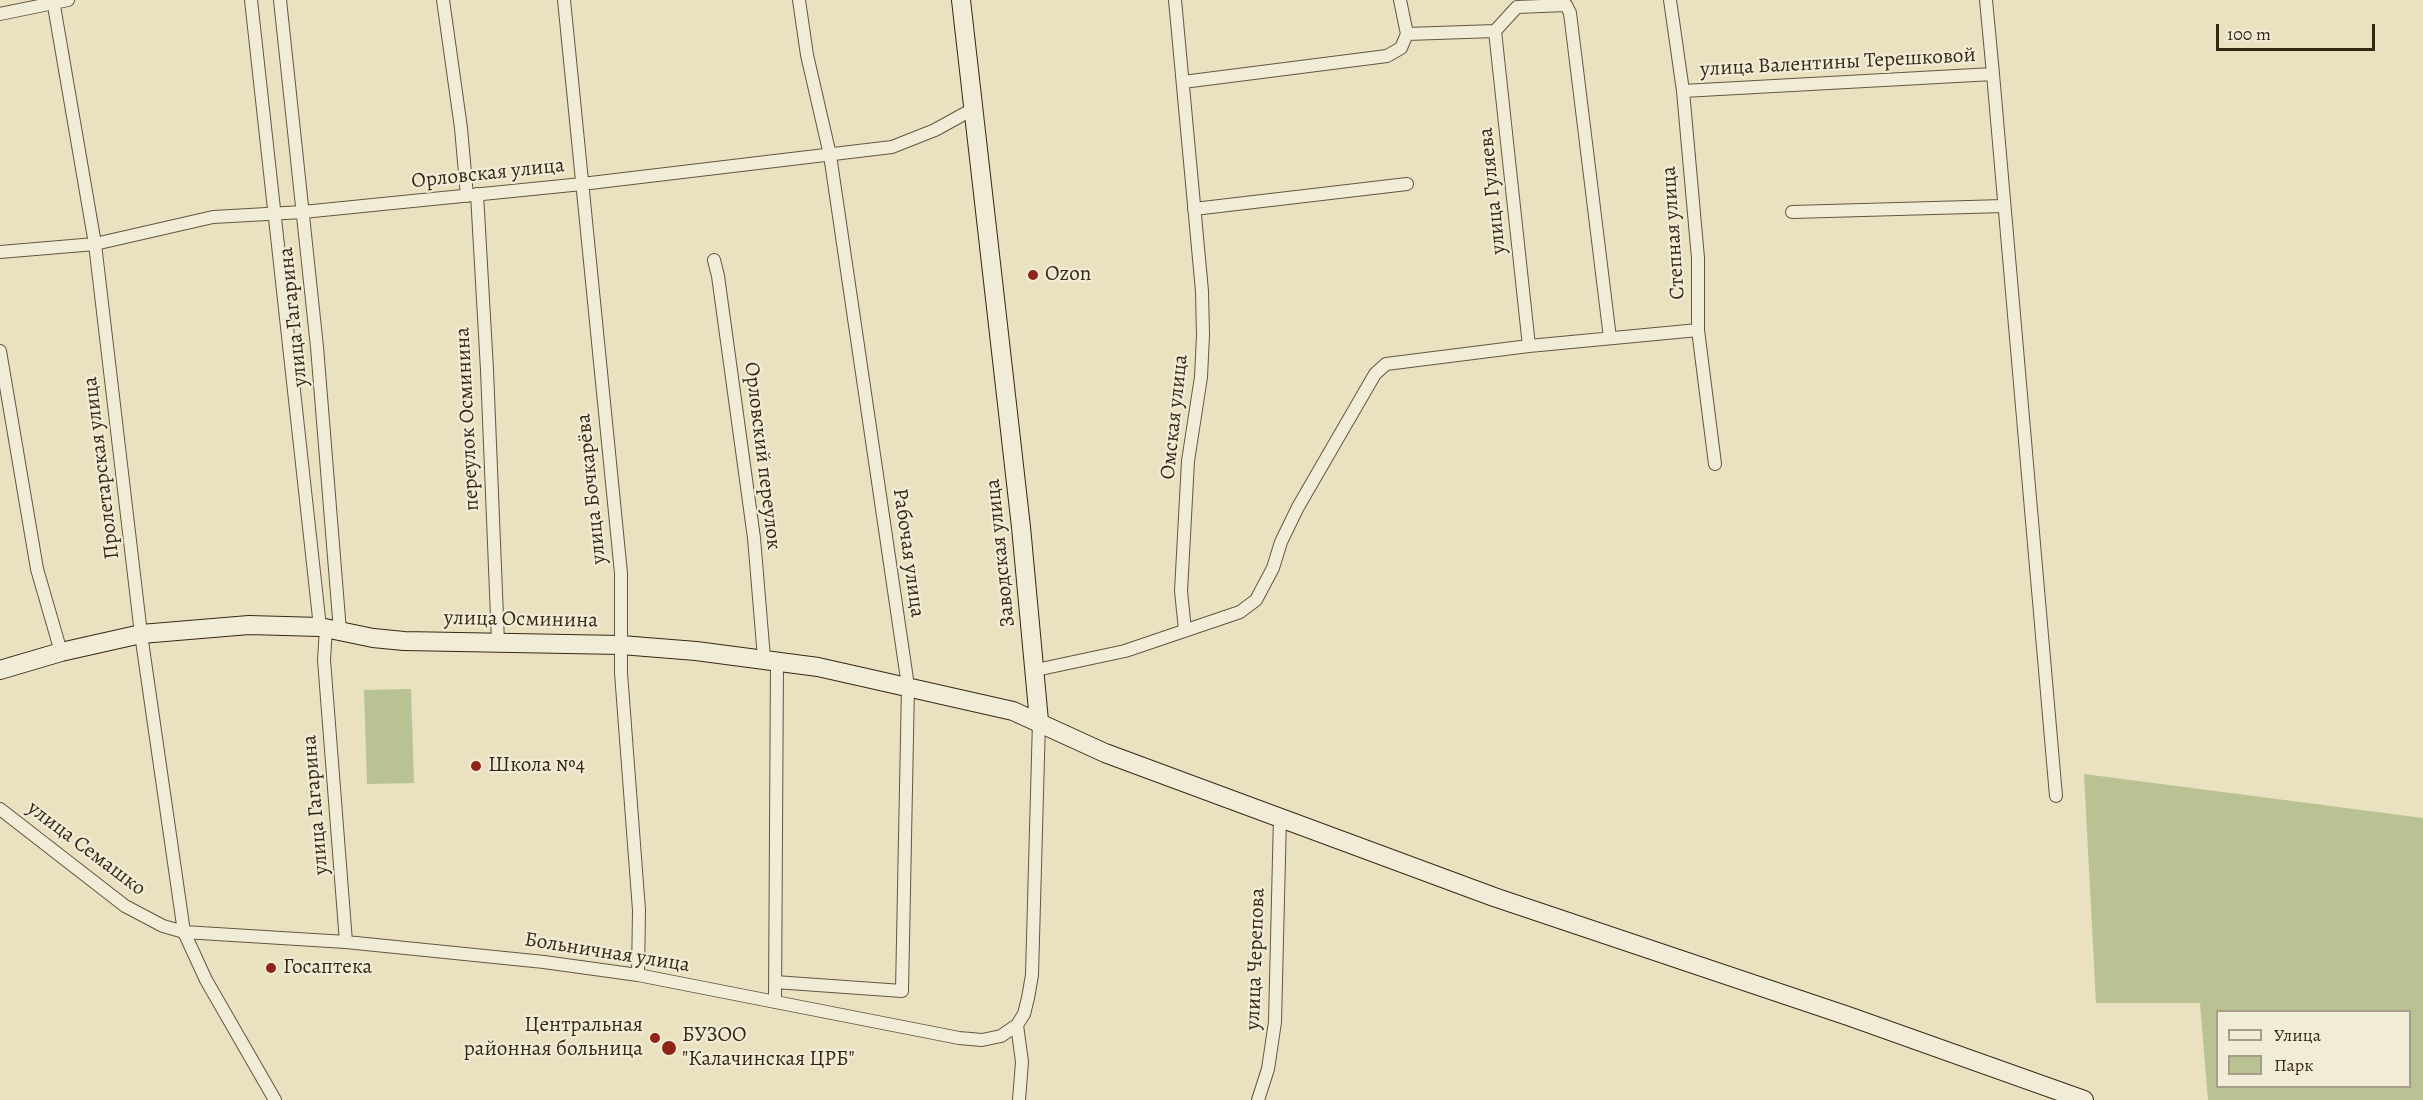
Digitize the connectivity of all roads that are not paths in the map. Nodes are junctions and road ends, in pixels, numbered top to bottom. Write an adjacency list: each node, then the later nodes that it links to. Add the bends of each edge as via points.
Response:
1 (68, 0): 12 (street)
2 (251, 0): 28 (street, улица Гагарина)
3 (280, 0): 26 (street, улица Гагарина)
4 (442, 0): 23 (street, переулок Осминина)
5 (564, 0): 21 (street, улица Бочкарёва)
6 (799, 0): 20 (street, Рабочая улица)
7 (961, 0): 19 (street, Заводская улица)
8 (1175, 0): 17 (street, Омская улица)
9 (1400, 0): 15 (street)
10 (1670, 0): 18 (street, Степная улица)
11 (1986, 0): 16 (street, улица Валентины Терешковой)
12 (54, 1): 13 (street); 29 (street, Пролетарская улица)
13 (0, 14)
14 (1495, 31): 15 (street); 33 (street, via 1517,7 1558,4 1566,6 1570,14); 34 (street, улица Гуляева)
15 (1407, 34): 17 (street, via 1401,48 1388,56)
16 (1993, 74): 18 (street, улица Валентины Терешковой); 24 (street)
17 (1183, 82): 25 (street, Омская улица)
18 (1683, 91): 32 (street, Степная улица, via 1698,258)
19 (973, 109): 20 (street, Орловская улица, via 892,147); 45 (street, Заводская улица)
20 (830, 155): 21 (street, Орловская улица); 46 (street, Рабочая улица)
21 (582, 184): 23 (street, Орловская улица); 41 (street, улица Бочкарёва, via 621,573)
22 (1407, 184): 25 (street)
23 (472, 195): 26 (street, Орловская улица); 40 (street, переулок Осминина, via 487,370)
24 (2004, 206): 27 (street); 48 (street)
25 (1194, 209): 38 (street, Омская улица, via 1203,335 1188,461 1181,591)
26 (303, 212): 28 (street, Орловская улица); 37 (street, улица Гагарина, via 317,347)
27 (1792, 212)
28 (275, 214): 29 (street, Орловская улица, via 213,218); 37 (street, улица Гагарина)
29 (95, 244): 30 (street, Орловская улица); 39 (street, Пролетарская улица)
30 (0, 252)
31 (714, 260): 43 (street, Орловский переулок)
32 (1698, 330): 33 (street); 36 (street, Степная улица)
33 (1610, 338): 34 (street)
34 (1529, 346): 38 (street, via 1386,364 1375,374 1298,507 1256,600 1240,612)
35 (0, 351): 42 (street, via 37,569)
36 (1715, 464)
37 (329, 629): 39 (street, улица Осминина, via 249,625); 40 (street, улица Осминина, via 383,639); 52 (street, улица Гагарина, via 324,660)
38 (1185, 630): 45 (street, via 1125,651)
39 (141, 634): 42 (street, улица Осминина); 51 (street, Пролетарская улица)
40 (498, 642): 41 (street, улица Осминина)
41 (621, 645): 43 (street, улица Осминина); 53 (street, улица Бочкарёва, via 639,910)
42 (61, 652): 44 (street, улица Осминина)
43 (770, 659): 46 (street, улица Осминина); 54 (street, Орловский переулок)
44 (0, 670)
45 (1036, 670): 47 (street, Заводская улица)
46 (908, 686): 47 (street, улица Осминина, via 994,704); 54 (street, Рабочая улица, via 902,991)
47 (1039, 721): 50 (street, улица Осминина, via 1105,753); 56 (street, Заводская улица, via 1032,975 1024,1014)
48 (2056, 796)
49 (0, 809): 51 (street, улица Семашко, via 125,906)
50 (1280, 817): 59 (street, улица Черепова, via 1275,1022 1268,1069); 60 (street, улица Осминина, via 1494,897)
51 (184, 932): 52 (street, Больничная улица); 57 (street, Пролетарская улица, via 206,980)
52 (346, 942): 53 (street, Больничная улица)
53 (638, 975): 55 (street, Больничная улица)
54 (775, 982): 55 (street, Орловский переулок)
55 (775, 1002): 56 (street, Больничная улица, via 959,1038 982,1040 1001,1036)
56 (1017, 1025): 58 (street, Заводская улица, via 1022,1062)
57 (275, 1100)
58 (1019, 1100)
59 (1258, 1100)
60 (2084, 1100)

